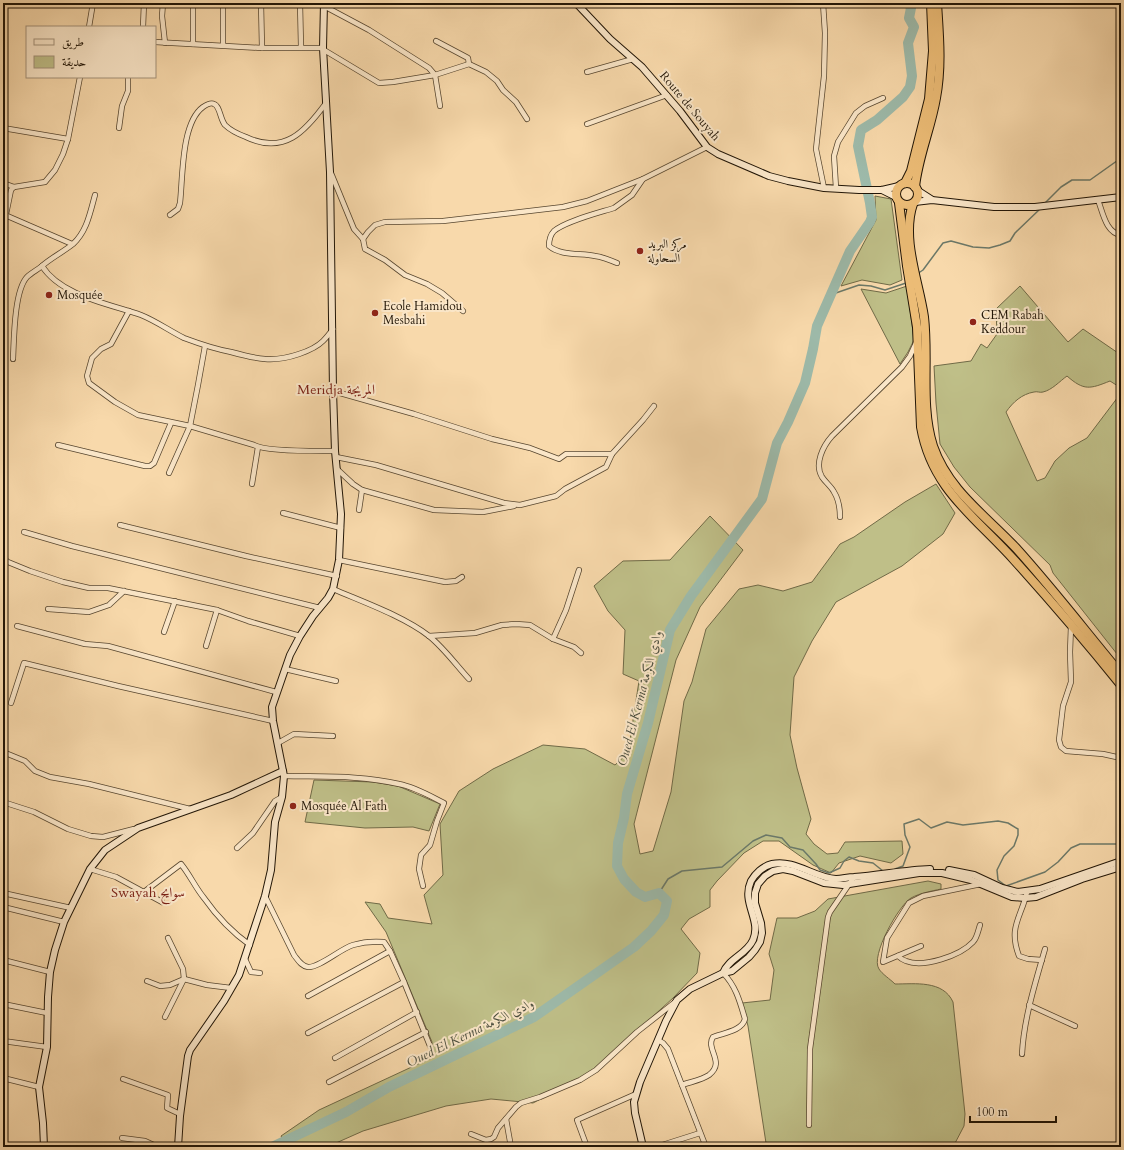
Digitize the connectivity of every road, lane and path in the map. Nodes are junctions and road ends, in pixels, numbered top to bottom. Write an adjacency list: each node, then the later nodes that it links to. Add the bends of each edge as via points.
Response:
1 (93, 3): 13 (street)
2 (144, 3): 14 (street)
3 (163, 3): 17 (street)
4 (193, 3): 18 (street)
5 (223, 3): 19 (street)
6 (261, 3): 21 (street)
7 (300, 3): 20 (street)
8 (576, 3): 23 (street, Route de Souyah)
9 (823, 3): 44 (street, via 824,76 816,149)
10 (931, 3): 42 (highway, via 933,51 929,99 911,171)
11 (937, 3): 46 (highway, via 940,51 938,82 934,113)
12 (324, 5): 22 (street); 26 (street, via 394,45)
13 (89, 26)
14 (143, 26)
15 (436, 41): 24 (street, via 468,58)
16 (156, 42): 17 (street)
17 (165, 43): 18 (street)
18 (193, 44): 19 (street)
19 (223, 45): 21 (street)
20 (301, 47): 21 (street); 22 (street)
21 (262, 48)
22 (324, 49): 26 (street, via 378,83); 31 (street)
23 (633, 59): 25 (street); 29 (street, Route de Souyah)
24 (469, 64): 26 (street); 33 (street, via 497,81)
25 (587, 72)
26 (435, 74): 32 (street)
27 (80, 78): 37 (street)
28 (128, 78): 36 (street, via 128,91 122,106)
29 (667, 95): 34 (street); 38 (street, Route de Souyah)
30 (883, 98): 45 (street, via 856,113 838,142 834,156)
31 (327, 102): 39 (street); 55 (street, via 308,126 286,141 274,144 250,140 233,132 220,118 216,104 207,104 201,108 186,138 180,203 178,209)
32 (440, 106)
33 (527, 118)
34 (587, 124)
35 (3, 128): 37 (street)
36 (119, 128)
37 (68, 139): 43 (street, via 55,170 45,182)
38 (707, 146): 40 (street); 44 (street, Route de Souyah, via 718,154 769,176)
39 (330, 172): 58 (street, via 354,229); 66 (street)
40 (643, 178): 58 (street, via 587,201 563,207 443,221 385,222 375,225); 60 (street, via 632,195 621,204 564,225 553,232 550,239 549,246 554,250)
41 (3, 183): 43 (street)
42 (902, 184): 46 (highway, via 911,184); 47 (street, Route de Souyah); 50 (highway, via 896,191)
43 (14, 187): 54 (street, via 10,190)
44 (824, 188): 45 (street, Route de Souyah)
45 (836, 188): 47 (street, Route de Souyah)
46 (916, 188): 51 (street); 53 (highway, via 918,196)
47 (882, 190): 50 (street, Route de Souyah)
48 (95, 195): 59 (street, via 87,223)
49 (1121, 197): 52 (street)
50 (897, 200): 53 (highway, via 904,205); 62 (highway)
51 (932, 200): 52 (street, via 994,207 1035,207); 53 (street)
52 (1098, 200): 57 (street, via 1110,230)
53 (914, 203): 62 (highway, via 909,225)
54 (5, 215): 56 (street); 59 (street)
55 (170, 215)
56 (3, 229)
57 (1121, 235)
58 (363, 239): 65 (street, via 365,249 405,275 428,284)
59 (72, 244): 61 (street)
60 (617, 262)
61 (42, 266): 64 (street, via 56,282 79,294); 69 (street, via 26,278 20,289)
62 (910, 266): 63 (highway)
63 (914, 287): 67 (highway); 109 (highway, via 924,324 928,426 942,467 953,485 1015,548)
64 (129, 311): 68 (street); 72 (street, via 111,344 92,358 87,376 89,383 138,415)
65 (463, 311)
66 (333, 329): 68 (street, via 322,342 309,350 274,360); 70 (street)
67 (918, 338): 85 (street, via 902,367 832,436 823,450 820,472 836,496); 101 (highway, via 921,427 926,449 935,470 955,499 1010,555)
68 (205, 346): 73 (street)
69 (13, 359)
70 (333, 391): 76 (street); 77 (street, via 530,448 559,459 566,454)
71 (654, 406): 77 (street)
72 (171, 423): 73 (street); 74 (street, via 154,463 150,466)
73 (190, 426): 75 (street); 79 (street)
74 (58, 445)
75 (258, 447): 76 (street); 80 (street)
76 (336, 454): 78 (street); 82 (street, via 504,503)
77 (612, 454): 82 (street, via 606,467 556,496)
78 (338, 470): 81 (street); 87 (street)
79 (169, 473)
80 (252, 484)
81 (362, 490): 82 (street, via 434,510 483,512); 83 (street)
82 (520, 505)
83 (359, 510)
84 (283, 513): 87 (street)
85 (840, 517)
86 (120, 525): 92 (street)
87 (341, 528): 90 (street)
88 (24, 532): 98 (street)
89 (3, 558): 95 (street, via 30,572 63,582 89,588)
90 (339, 560): 92 (street); 93 (street, via 445,582 456,581)
91 (579, 570): 105 (street)
92 (336, 576): 94 (street)
93 (462, 577)
94 (333, 589): 98 (street); 104 (street, via 406,621)
95 (124, 591): 96 (street); 97 (street, via 109,605 89,612)
96 (174, 601): 99 (street); 102 (street)
97 (48, 608)
98 (320, 608): 103 (street)
99 (217, 610): 103 (street); 106 (street)
100 (17, 626): 113 (street, via 84,644 108,646)
101 (1071, 626): 112 (highway); 119 (street, via 1070,682 1063,706 1059,744 1066,751)
102 (164, 632)
103 (300, 636): 108 (street)
104 (429, 636): 105 (street, via 475,633 502,625 530,624); 110 (street)
105 (553, 639): 107 (street, via 574,646)
106 (206, 646)
107 (580, 652)
108 (285, 669): 111 (street); 113 (street)
109 (1121, 674)
110 (469, 679)
111 (336, 681)
112 (1121, 685)
113 (276, 692): 115 (street, via 272,707)
114 (11, 702): 115 (street, via 24,663)
115 (273, 721): 117 (street)
116 (333, 736): 117 (street, via 300,734)
117 (278, 742): 120 (street)
118 (3, 752): 123 (street, via 50,777 89,784)
119 (1121, 758)
120 (284, 774): 121 (street); 123 (street); 132 (street, via 379,780 423,792 444,803 430,845 421,855 419,869)
121 (282, 797): 125 (street, via 275,801 253,833); 136 (street, via 275,822 271,870)
122 (3, 802): 124 (street, via 91,836 103,837)
123 (192, 810): 124 (street)
124 (138, 828): 128 (street, via 105,850)
125 (237, 848)
126 (1121, 862): 135 (street)
127 (1121, 867): 135 (street, via 1075,881 1043,895)
128 (90, 869): 133 (street, via 116,877); 139 (street)
129 (854, 877): 130 (street); 135 (street, via 917,869 945,869 974,876); 152 (street, via 836,879 782,864 771,864 763,868 754,877 749,889 749,907 755,924 753,940)
130 (850, 884): 131 (street, via 932,872 955,875); 152 (street, via 830,884 783,869 765,876 755,893 761,923 760,942 749,957 732,971); 182 (street, via 828,917 810,1049)
131 (982, 884): 135 (street, via 1012,897); 147 (street, via 922,896 909,903 887,938 883,962)
132 (424, 886)
133 (144, 892): 137 (street); 143 (street, via 181,864 203,898 238,937)
134 (3, 893): 139 (street)
135 (1026, 895): 150 (street, via 1016,924 1015,946 1019,956)
136 (265, 896): 143 (street); 146 (street, via 300,964 307,967 316,965 352,946 373,941 384,942)
137 (162, 902)
138 (3, 907): 140 (street)
139 (71, 908): 140 (street)
140 (64, 922): 151 (street)
141 (980, 926): 147 (street, via 973,942 940,960 913,963)
142 (168, 938): 154 (street, via 183,969)
143 (250, 945): 149 (street)
144 (921, 946): 147 (street)
145 (1045, 949): 150 (street)
146 (390, 952): 156 (street); 158 (street)
147 (898, 956)
148 (3, 960): 151 (street)
149 (245, 960): 153 (street, via 251,972); 157 (street)
150 (1042, 960): 161 (street)
151 (50, 972): 163 (street)
152 (723, 973): 159 (street, via 690,989); 177 (street, via 738,996 744,1022 740,1027 711,1039 716,1066 708,1076)
153 (260, 974)
154 (184, 979): 155 (street, via 160,986); 157 (street); 164 (street)
155 (147, 981)
156 (404, 982): 162 (street); 166 (street)
157 (232, 988): 180 (street, via 190,1050)
158 (308, 996)
159 (677, 1000): 169 (street); 181 (street, via 636,1032 596,1070 580,1080 521,1103)
160 (3, 1004): 163 (street)
161 (1030, 1005): 165 (street); 172 (street)
162 (417, 1012): 167 (street); 173 (street)
163 (47, 1013): 171 (street)
164 (165, 1017)
165 (1075, 1026)
166 (308, 1032)
167 (426, 1032): 170 (street); 176 (street)
168 (3, 1040): 171 (street)
169 (658, 1040): 177 (street, via 666,1045); 179 (street)
170 (430, 1046)
171 (47, 1047): 178 (street)
172 (1022, 1054)
173 (335, 1058)
174 (3, 1078): 178 (street)
175 (123, 1079): 180 (street, via 168,1095 166,1108)
176 (329, 1082)
177 (682, 1085): 183 (street)
178 (39, 1087): 187 (street)
179 (636, 1094): 192 (street, via 577,1120); 193 (street, via 635,1113)
180 (180, 1114): 190 (street)
181 (506, 1119): 184 (street, via 491,1139 486,1140); 191 (street)
182 (809, 1126)
183 (700, 1132): 194 (street); 195 (street)
184 (471, 1134)
185 (122, 1138): 186 (street)
186 (141, 1141): 188 (street); 189 (street)
187 (44, 1147)
188 (141, 1147)
189 (158, 1147)
190 (177, 1147)
191 (511, 1147)
192 (587, 1147)
193 (643, 1147)
194 (656, 1147)
195 (706, 1147)

